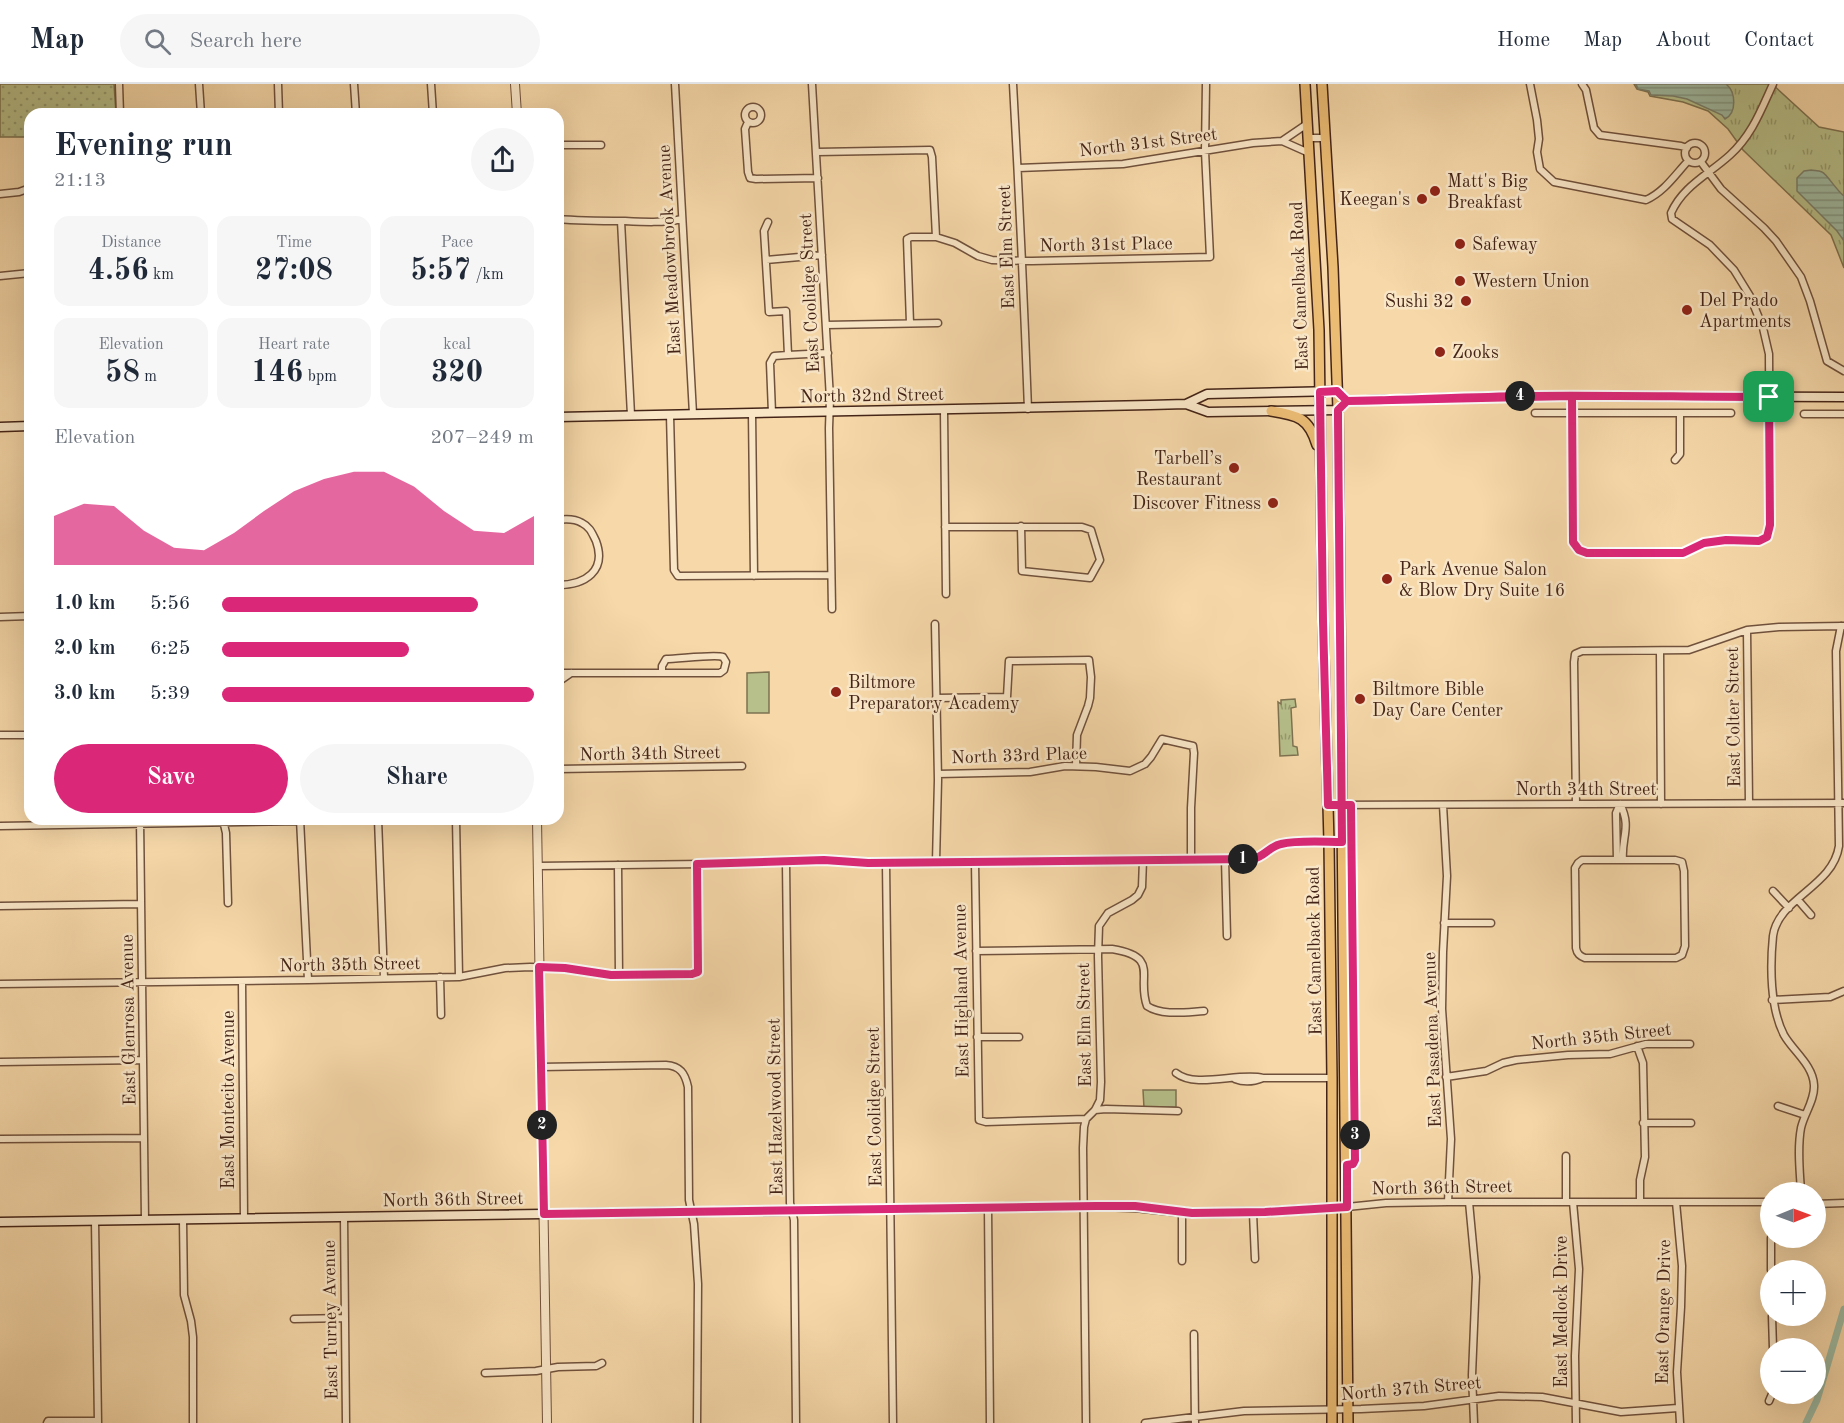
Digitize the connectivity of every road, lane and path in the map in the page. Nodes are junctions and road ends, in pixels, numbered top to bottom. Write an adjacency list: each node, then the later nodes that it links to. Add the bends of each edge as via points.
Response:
1 (119, 84): 16 (street)
2 (199, 84): 17 (street)
3 (278, 84): 18 (street)
4 (354, 84): 19 (street)
5 (431, 84): 20 (street)
6 (515, 84): 21 (street)
7 (675, 84): 41 (street, East Meadowbrook Avenue)
8 (812, 84): 31 (street, East Coolidge Street)
9 (1013, 84): 35 (street, East Elm Street)
10 (1206, 84): 30 (street)
11 (1305, 84): 23 (main road, East Camelback Road)
12 (1322, 84): 25 (main road, East Camelback Road)
13 (1530, 84): 33 (street, via 1540,169 1554,182 1646,200 1656,196)
14 (1582, 84): 29 (street, via 1594,128 1600,135)
15 (1773, 84): 36 (street, via 1747,137)
16 (120, 108)
17 (201, 108)
18 (279, 108)
19 (356, 108)
20 (433, 108)
21 (517, 108)
22 (748, 122): 37 (street, via 745,129 750,178)
23 (1307, 124): 24 (main road, East Camelback Road); 26 (street)
24 (1308, 138): 25 (street); 32 (main road, East Camelback Road)
25 (1326, 138): 48 (main road, East Camelback Road)
26 (1282, 141): 30 (street, North 31st Street); 32 (street, North 31st Street)
27 (602, 144): 28 (street)
28 (564, 145)
29 (1687, 148): 33 (street); 34 (street, via 1701,146 1705,154)
30 (1205, 151): 35 (street, North 31st Street, via 1122,164); 47 (street, North 31st Place, via 1210,258)
31 (817, 152): 37 (street, East Coolidge Street); 44 (street, via 930,150)
32 (1309, 153): 49 (main road, East Camelback Road)
33 (1688, 161): 34 (street)
34 (1701, 162): 36 (street)
35 (1018, 168): 47 (street, East Elm Street)
36 (1708, 172): 57 (street, via 1791,261 1810,301 1827,361); 61 (street, via 1682,194 1671,213 1672,219 1710,245 1743,284 1763,328 1769,354)
37 (818, 178): 45 (street, East Coolidge Street)
38 (24, 190): 39 (street)
39 (0, 194)
40 (564, 219): 42 (street)
41 (682, 219): 42 (street); 77 (street, East Meadowbrook Avenue)
42 (621, 221): 81 (street)
43 (768, 222): 46 (street, via 764,231)
44 (936, 237): 47 (street, North 31st Place, via 984,259); 52 (street, via 907,239)
45 (822, 255): 46 (street); 54 (street, East Coolidge Street)
46 (766, 260): 56 (street, via 769,312 786,311)
47 (1022, 260): 65 (street, East Elm Street)
48 (1333, 267): 49 (main road); 58 (main road, East Camelback Road)
49 (1316, 268): 59 (main road, East Camelback Road)
50 (24, 274): 51 (street)
51 (0, 276)
52 (910, 323): 53 (street); 54 (street)
53 (938, 323)
54 (826, 326): 55 (street, East Coolidge Street)
55 (828, 353): 56 (street); 70 (street, East Coolidge Street)
56 (788, 355): 72 (street, via 774,356 770,363)
57 (1844, 371)
58 (1337, 391): 59 (main road, North 32nd Street); 63 (main road); 67 (main road, East Camelback Road)
59 (1320, 392): 64 (main road, North 32nd Street, via 1207,394); 66 (main road, East Camelback Road)
60 (1572, 396): 61 (main road); 63 (main road); 74 (street)
61 (1769, 397): 62 (main road); 74 (street, via 1767,537 1759,541 1704,543 1683,553 1579,550 1573,542)
62 (1844, 397)
63 (1347, 401): 67 (main road)
64 (1186, 404): 65 (main road, North 32nd Street); 69 (main road, North 32nd Street, via 1208,412)
65 (1028, 409): 68 (main road, North 32nd Street)
66 (1320, 410): 67 (main road, North 32nd Street); 69 (main road, North 32nd Street); 85 (main road, East Camelback Road)
67 (1338, 410): 88 (main road, East Camelback Road)
68 (944, 411): 70 (main road, North 32nd Street); 91 (street)
69 (1271, 411): 85 (main road, via 1295,415 1307,424)
70 (830, 412): 72 (main road, North 32nd Street); 92 (street, East Coolidge Street)
71 (752, 413): 72 (main road, North 32nd Street); 77 (main road, North 32nd Street); 93 (street)
72 (772, 413)
73 (1535, 413): 74 (street)
74 (1572, 413): 75 (street)
75 (1680, 413): 76 (street); 86 (street, via 1680,454)
76 (1731, 413)
77 (693, 414): 80 (main road, North 32nd Street)
78 (1804, 414): 79 (street)
79 (1844, 414)
80 (670, 415): 81 (main road, North 32nd Street); 93 (street, via 674,570 678,576)
81 (631, 416): 82 (main road, North 32nd Street)
82 (564, 417)
83 (24, 426): 84 (main road)
84 (0, 427)
85 (1321, 455): 87 (main road, East Camelback Road)
86 (1676, 460)
87 (1321, 486): 88 (main road); 103 (main road, East Camelback Road)
88 (1338, 486): 104 (main road, East Camelback Road)
89 (564, 520): 94 (street, via 580,522 591,530 599,549 597,566 588,578)
90 (1021, 526): 90 (street, via 1022,571 1090,578 1100,560 1091,530); 91 (street)
91 (945, 527): 95 (street)
92 (831, 575): 93 (street); 96 (street, East Coolidge Street)
93 (754, 576)
94 (564, 585)
95 (946, 594)
96 (832, 609)
97 (0, 616): 98 (street)
98 (24, 616)
99 (935, 624): 109 (street)
100 (1842, 626): 101 (street); 117 (street, via 1836,651)
101 (1747, 630): 102 (street, via 1689,650); 116 (street, East Colter Street)
102 (1660, 651): 118 (street, via 1575,654); 120 (street)
103 (1324, 663): 104 (main road); 121 (main road, East Camelback Road)
104 (1341, 663): 122 (main road, East Camelback Road)
105 (662, 672): 105 (street, via 720,673 726,662 719,655 666,660); 107 (street)
106 (564, 673): 107 (street)
107 (571, 673): 108 (street)
108 (564, 678)
109 (936, 699): 113 (street, via 1007,696 1009,661 1089,660 1090,698 1077,735); 115 (street)
110 (0, 735): 111 (street)
111 (24, 735)
112 (742, 765): 114 (street, North 34th Street)
113 (1076, 766): 115 (street, North 33rd Place, via 1030,772); 136 (street, North 33rd Place, via 1130,771 1151,758 1162,739 1193,746)
114 (564, 769)
115 (938, 774): 141 (street)
116 (1749, 803): 117 (street, North 34th Street); 120 (street, North 34th Street)
117 (1841, 803): 148 (street, via 1838,857)
118 (1576, 804): 119 (street, North 34th Street); 123 (street, North 34th Street)
119 (1620, 804): 120 (street, North 34th Street); 132 (street); 133 (street)
120 (1661, 804)
121 (1328, 805): 122 (street, North 34th Street); 134 (main road, East Camelback Road)
122 (1347, 805): 123 (street, North 34th Street); 135 (main road, East Camelback Road); 171 (street, East Camelback Road)
123 (1443, 805): 154 (street, East Pasadena Avenue, via 1447,857)
124 (28, 825): 131 (street)
125 (140, 825): 150 (street, East Glenrosa Avenue)
126 (224, 825): 149 (street)
127 (300, 825): 164 (street)
128 (378, 825): 163 (street)
129 (456, 825): 162 (street)
130 (537, 825): 146 (street)
131 (0, 826)
132 (1616, 829): 133 (street); 139 (street)
133 (1627, 829): 139 (street)
134 (1329, 842): 135 (street); 137 (street, via 1281,843 1253,859); 170 (main road, East Camelback Road)
135 (1342, 842): 171 (main road, East Camelback Road)
136 (1191, 859): 137 (street); 138 (street)
137 (1225, 859): 156 (street)
138 (1143, 860): 142 (street); 157 (street, East Elm Street, via 1138,895 1103,919)
139 (1620, 860): 139 (street, via 1586,860 1575,868 1576,948 1580,956 1682,955 1682,862)
140 (786, 862): 143 (street); 144 (street); 208 (street, East Hazelwood Street)
141 (936, 862): 142 (street); 143 (street)
142 (975, 862): 158 (street, East Highland Avenue)
143 (886, 863): 206 (street, East Coolidge Street)
144 (697, 864): 145 (street); 160 (street, North 35th Street, via 698,972)
145 (618, 865): 146 (street); 160 (street)
146 (538, 866): 159 (street)
147 (1773, 891): 152 (street)
148 (1798, 900): 152 (street); 153 (street)
149 (228, 903)
150 (141, 904): 151 (street); 165 (street, East Glenrosa Avenue)
151 (0, 906)
152 (1789, 908): 169 (street, via 1773,934)
153 (1811, 915)
154 (1444, 923): 155 (street); 182 (street, East Pasadena Avenue, via 1442,1009)
155 (1491, 923)
156 (1227, 936)
157 (1098, 949): 158 (street); 172 (street, via 1121,950 1141,961 1145,1000 1152,1010); 185 (street, East Elm Street, via 1101,1082)
158 (976, 951): 175 (street, East Highland Avenue)
159 (539, 967): 160 (street, North 35th Street); 162 (street, North 35th Street, via 505,968); 180 (street)
160 (619, 975)
161 (440, 977): 162 (street, North 35th Street); 163 (street, North 35th Street); 173 (street)
162 (459, 977)
163 (384, 978): 164 (street, North 35th Street)
164 (308, 980): 166 (street, North 35th Street)
165 (142, 981): 166 (street, North 35th Street); 167 (street, North 35th Street); 178 (street, East Glenrosa Avenue)
166 (242, 981): 214 (street, East Montecito Avenue)
167 (0, 984)
168 (1844, 991): 169 (street, via 1830,997)
169 (1772, 1000): 187 (street, via 1785,1036 1813,1077 1813,1097)
170 (1331, 1006): 171 (main road); 183 (main road, East Camelback Road)
171 (1349, 1006): 204 (main road, East Camelback Road)
172 (1204, 1011)
173 (441, 1015)
174 (1019, 1036): 175 (street)
175 (977, 1037): 188 (street, East Highland Avenue, via 979,1120)
176 (1690, 1044): 177 (street, North 35th Street)
177 (1637, 1046): 182 (street, North 35th Street, via 1610,1054 1516,1060 1486,1071); 189 (street, via 1643,1063)
178 (143, 1059): 179 (street); 191 (street, East Glenrosa Avenue)
179 (0, 1062)
180 (540, 1067): 209 (street, via 679,1068 688,1087); 212 (street)
181 (1176, 1073): 183 (street, via 1187,1079 1235,1078 1242,1082 1263,1078)
182 (1446, 1077): 195 (street, East Pasadena Avenue, via 1451,1139)
183 (1332, 1078): 207 (main road, East Camelback Road)
184 (1778, 1106): 187 (street)
185 (1095, 1110): 186 (street); 188 (street, East Elm Street)
186 (1178, 1111)
187 (1805, 1115): 194 (street, via 1800,1138)
188 (1086, 1119): 203 (street)
189 (1643, 1123): 190 (street); 198 (street, via 1645,1157)
190 (1691, 1123)
191 (144, 1138): 192 (street); 215 (street, East Glenrosa Avenue)
192 (0, 1139)
193 (1566, 1156): 197 (street, East Medlock Drive)
194 (1800, 1182)
195 (1448, 1202): 196 (street, North 36th Street); 204 (street, North 36th Street)
196 (1469, 1202): 197 (street, North 36th Street); 227 (street, via 1476,1277)
197 (1570, 1202): 198 (street, North 36th Street); 228 (street, East Medlock Drive, via 1579,1269)
198 (1640, 1202): 199 (street, North 36th Street)
199 (1676, 1202): 200 (street, North 36th Street); 229 (street, East Orange Drive, via 1682,1266)
200 (1760, 1202)
201 (1844, 1203): 202 (street)
202 (1826, 1204)
203 (1083, 1206): 205 (main road, North 36th Street); 210 (main road, North 36th Street, via 1135,1206); 242 (street)
204 (1347, 1207): 207 (main road, North 36th Street); 231 (main road, East Camelback Road)
205 (988, 1208): 206 (main road, North 36th Street); 241 (street)
206 (890, 1209): 208 (main road, North 36th Street); 240 (street, East Coolidge Street)
207 (1332, 1209): 211 (main road, North 36th Street); 230 (main road, East Camelback Road)
208 (792, 1211): 209 (main road, North 36th Street); 239 (street, East Hazelwood Street)
209 (692, 1212): 212 (main road, North 36th Street); 238 (street, via 698,1284)
210 (1182, 1212): 211 (main road, North 36th Street); 220 (street)
211 (1253, 1213): 219 (street)
212 (544, 1214): 213 (main road, North 36th Street); 225 (street)
213 (344, 1217): 214 (main road, North 36th Street); 221 (street, East Turney Avenue)
214 (244, 1218): 216 (main road, North 36th Street)
215 (145, 1220): 216 (main road, North 36th Street); 217 (main road, North 36th Street)
216 (183, 1220): 235 (street, via 184,1295 193,1337)
217 (95, 1221): 218 (main road, North 36th Street); 233 (street)
218 (0, 1222)
219 (1255, 1259)
220 (1182, 1261)
221 (345, 1318): 222 (street); 236 (street, East Turney Avenue)
222 (294, 1319)
223 (1194, 1334): 232 (street)
224 (602, 1363): 225 (street)
225 (546, 1369): 226 (street); 237 (street)
226 (485, 1373)
227 (1473, 1399): 228 (street, North 37th Street, via 1523,1395); 231 (street, North 37th Street, via 1424,1406); 246 (street)
228 (1576, 1404): 229 (street, North 37th Street, via 1622,1412); 247 (street, East Medlock Drive)
229 (1678, 1408): 248 (street, East Orange Drive)
230 (1332, 1409): 231 (street, North 37th Street); 232 (street, North 37th Street, via 1245,1411); 244 (main road, East Camelback Road)
231 (1348, 1409): 245 (main road, East Camelback Road)
232 (1195, 1420): 243 (street, North 37th Street)
233 (98, 1422): 234 (street)
234 (46, 1423)
235 (193, 1423)
236 (346, 1423)
237 (547, 1423)
238 (697, 1423)
239 (796, 1423)
240 (893, 1423)
241 (990, 1423)
242 (1086, 1423)
243 (1145, 1423)
244 (1332, 1423)
245 (1348, 1423)
246 (1474, 1423)
247 (1576, 1423)
248 (1680, 1423)

